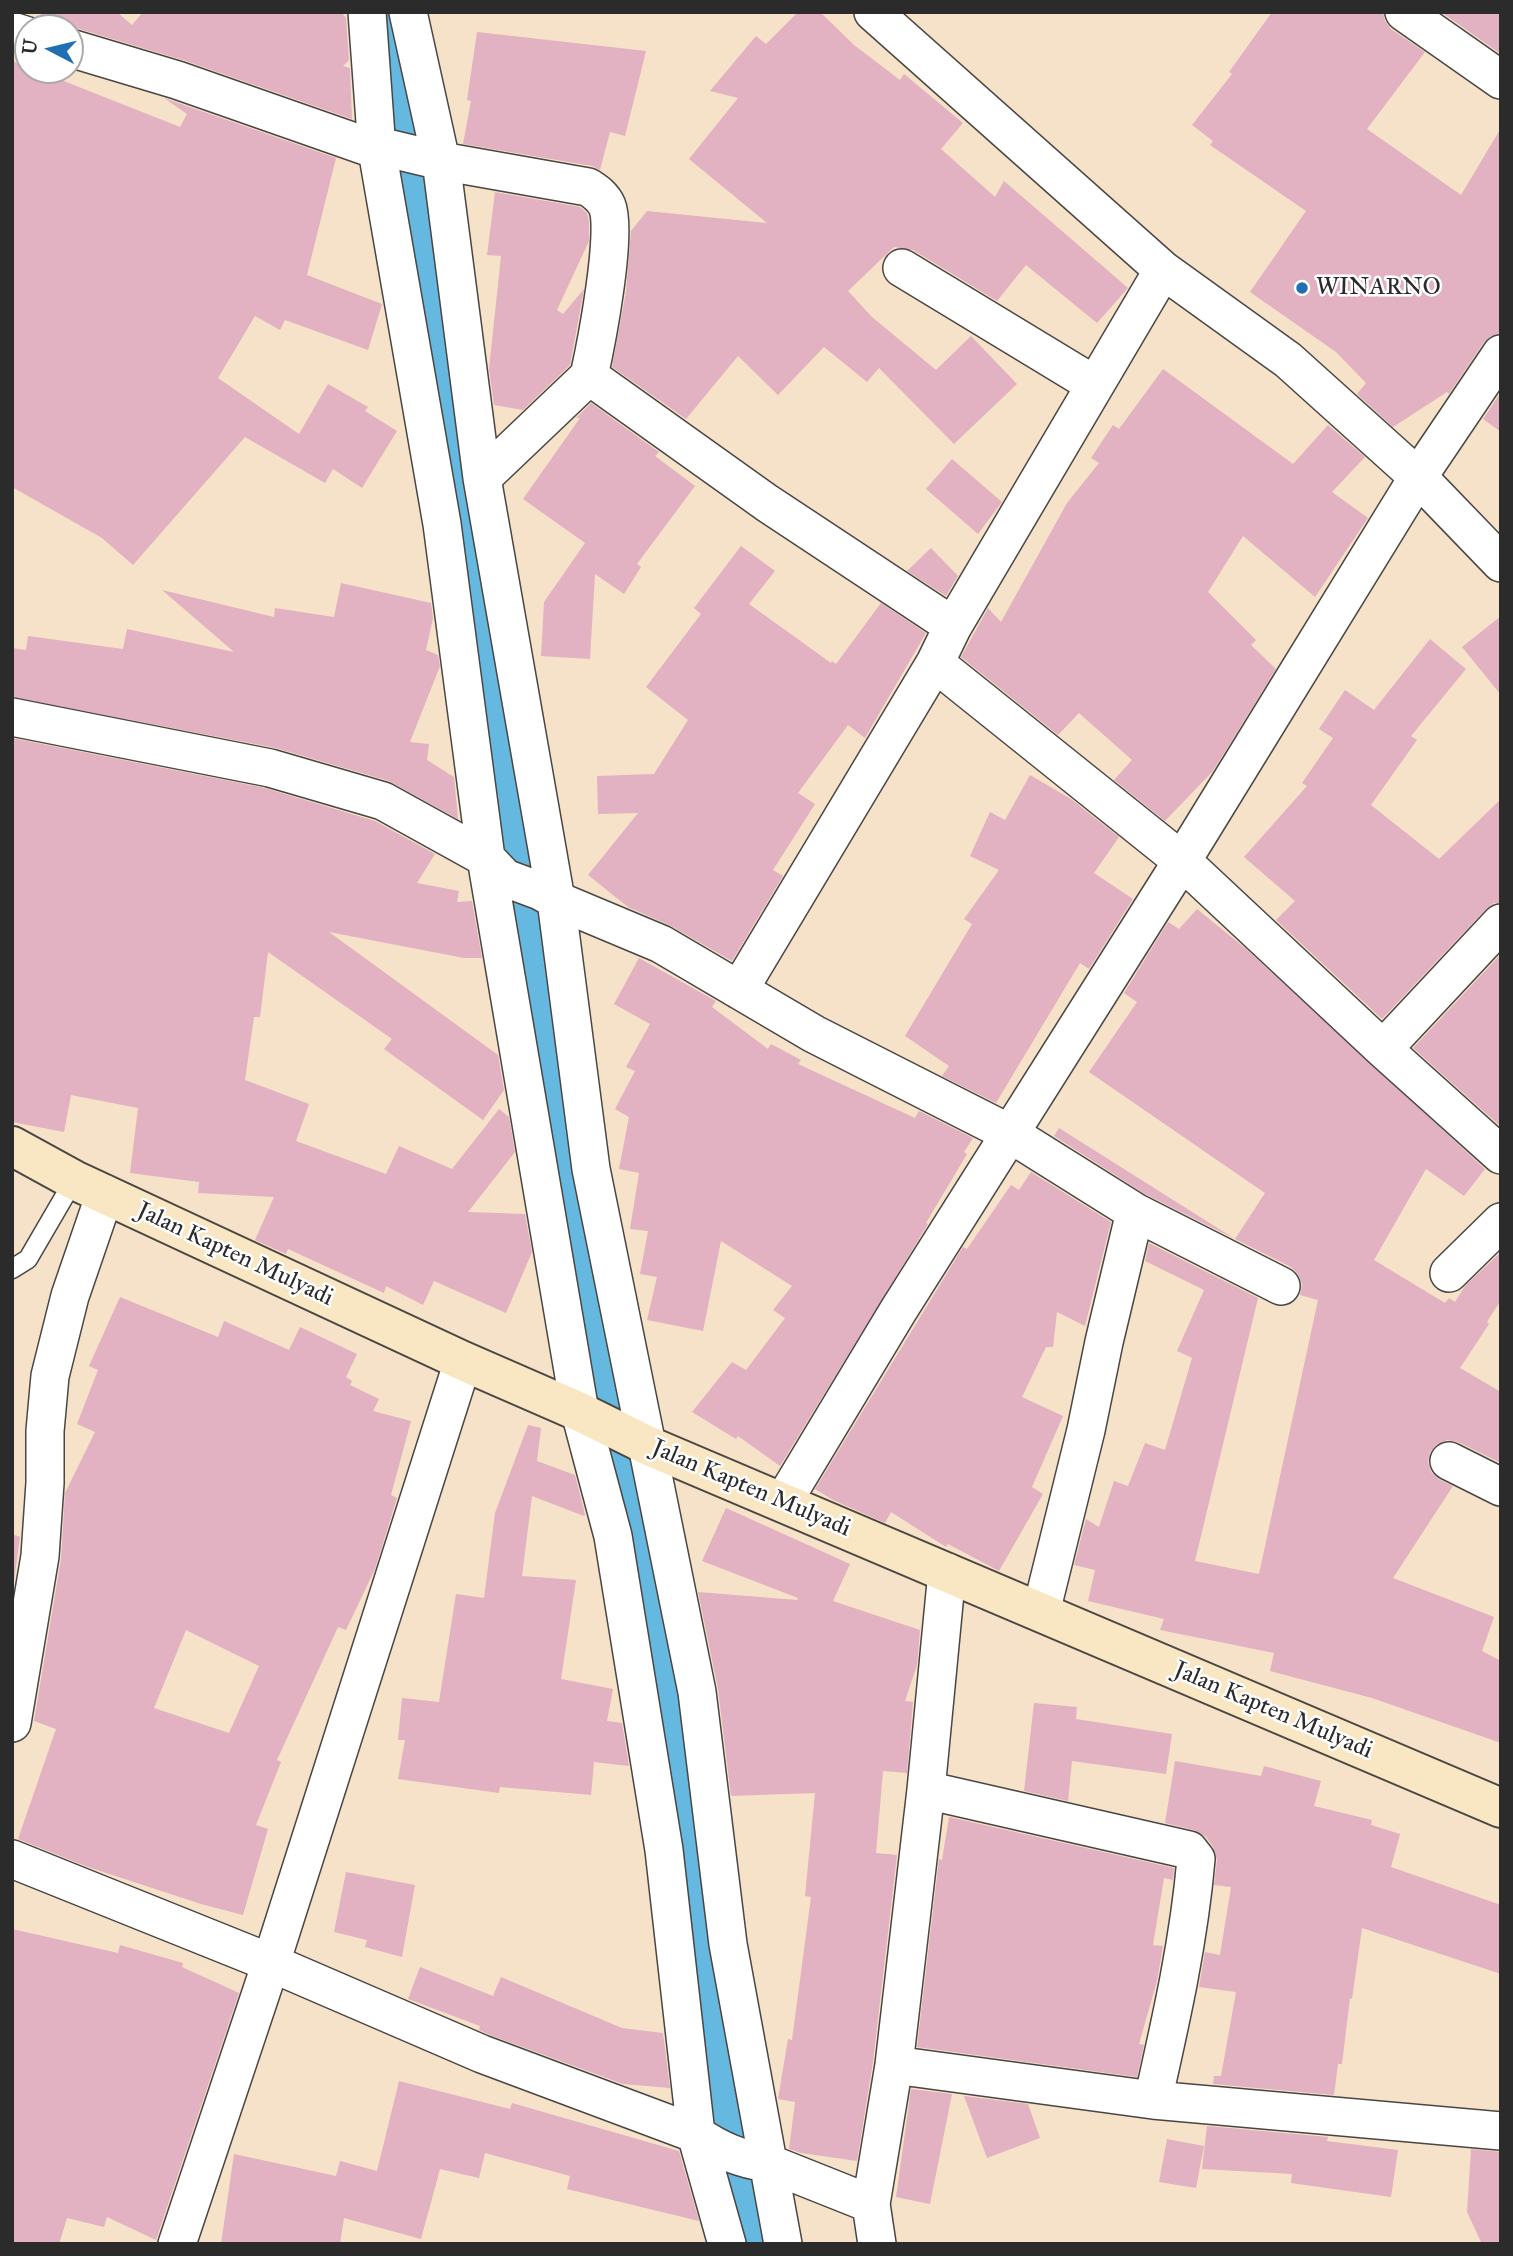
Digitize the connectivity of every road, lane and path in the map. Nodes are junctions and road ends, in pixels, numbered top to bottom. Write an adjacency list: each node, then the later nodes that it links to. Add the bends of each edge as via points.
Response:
1 (367, 12): 7 (street)
2 (408, 12): 8 (street)
3 (873, 12): 10 (street)
4 (1404, 12): 6 (street)
5 (84, 52): 7 (street)
6 (1501, 80)
7 (384, 150): 8 (street); 21 (street)
8 (436, 160): 12 (street, via 588,187 603,199 609,214 609,248); 15 (street)
9 (902, 268): 13 (street)
10 (1163, 270): 13 (street); 14 (street, via 1288,360)
11 (1501, 354): 14 (street)
12 (589, 376): 15 (street); 17 (street, via 767,503)
13 (1095, 385): 17 (street)
14 (1418, 477): 16 (street); 20 (street)
15 (482, 478): 22 (street)
16 (1501, 563)
17 (953, 626): 18 (street)
18 (935, 663): 20 (street); 24 (street)
19 (12, 717): 21 (street, via 270,768 383,801)
20 (1182, 861): 25 (street); 26 (street)
21 (496, 868): 22 (street); 36 (street)
22 (548, 895): 24 (street, via 661,944); 37 (street, via 591,1169)
23 (1501, 923): 25 (street)
24 (739, 990): 26 (street, via 814,1034)
25 (1383, 1049): 28 (street)
26 (1009, 1133): 30 (street); 40 (street)
27 (12, 1146): 29 (main road, Jalan Kapten Mulyadi)
28 (1501, 1155)
29 (89, 1187): 32 (lane, via 28,1259); 35 (main road, Jalan Kapten Mulyadi); 43 (street, via 50,1376 40,1556)
30 (1135, 1212): 34 (street); 42 (street)
31 (1501, 1222): 33 (street)
32 (12, 1269)
33 (1450, 1273)
34 (1281, 1286)
35 (463, 1361): 36 (main road, Jalan Kapten Mulyadi); 47 (street)
36 (585, 1414): 37 (main road, Jalan Kapten Mulyadi); 51 (street, via 613,1536 664,1850)
37 (644, 1443): 40 (main road, Jalan Kapten Mulyadi); 52 (street, via 697,1692 728,1944)
38 (1449, 1461): 39 (street)
39 (1501, 1487)
40 (783, 1502): 41 (main road, Jalan Kapten Mulyadi)
41 (947, 1572): 42 (main road, Jalan Kapten Mulyadi); 44 (street)
42 (1041, 1612): 45 (main road, Jalan Kapten Mulyadi)
43 (12, 1723)
44 (926, 1790): 48 (street); 49 (street, via 1195,1855 1179,1985)
45 (1501, 1808)
46 (12, 1859): 47 (street)
47 (271, 1963): 51 (street, via 482,2054); 54 (street)
48 (894, 2065): 49 (street); 53 (street)
49 (1153, 2100): 50 (street)
50 (1501, 2131)
51 (704, 2139): 52 (street); 55 (street)
52 (762, 2162): 53 (street); 56 (street)
53 (871, 2204): 57 (street)
54 (177, 2244)
55 (727, 2244)
56 (783, 2244)
57 (877, 2244)

